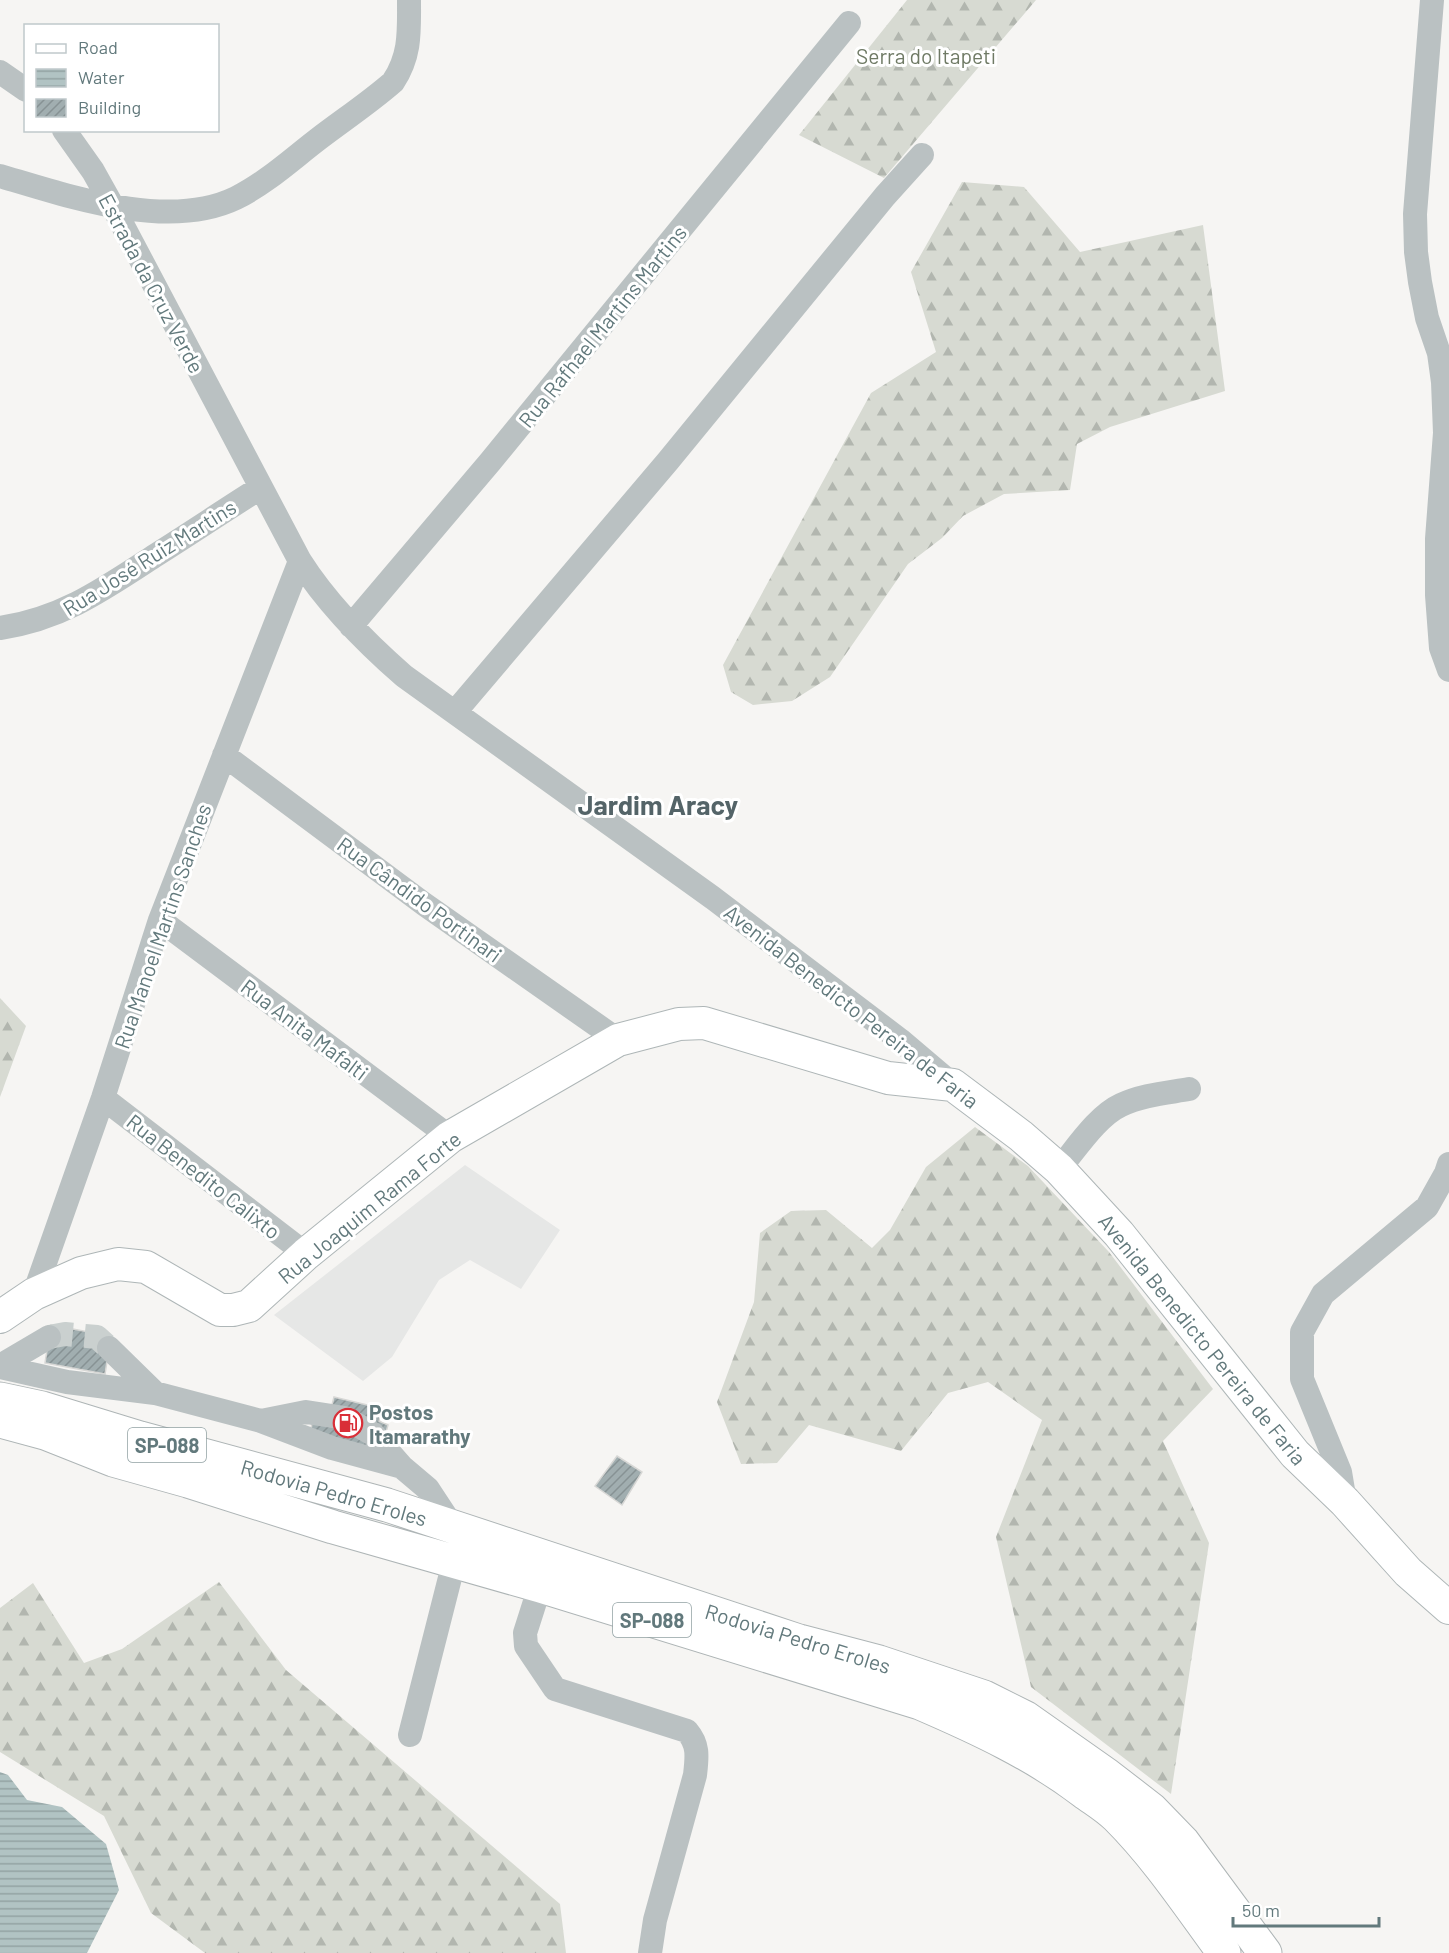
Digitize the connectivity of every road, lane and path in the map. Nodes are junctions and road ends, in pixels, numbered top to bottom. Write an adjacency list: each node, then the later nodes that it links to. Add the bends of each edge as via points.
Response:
1 (409, 0): 9 (street, via 407,53 393,82 264,181 234,199 200,209 168,211)
2 (1432, 0): 10 (street, via 1415,214 1416,252 1443,382)
3 (849, 23): 14 (street, Rua Rafhael Martins Martins)
4 (0, 72): 5 (street)
5 (24, 89)
6 (65, 132): 9 (street, Estrada da Cruz Verde)
7 (922, 155): 17 (street)
8 (0, 176): 9 (street)
9 (112, 205): 11 (street, Estrada da Cruz Verde)
10 (1447, 433): 16 (street, via 1437,539 1437,595 1442,648)
11 (235, 438): 12 (street, Avenida Benedicto Pereira de Faria)
12 (260, 488): 13 (street, Avenida Benedicto Pereira de Faria); 15 (street, Rua José Ruiz Martins, via 62,612)
13 (300, 561): 14 (street, Avenida Benedicto Pereira de Faria, via 315,585); 18 (street, Rua Manoel Martins Sanches)
14 (351, 626): 17 (street, Avenida Benedicto Pereira de Faria, via 404,676)
15 (0, 628)
16 (1449, 670)
17 (454, 712): 21 (street, Avenida Benedicto Pereira de Faria, via 803,965)
18 (224, 755): 19 (street, Rua Manoel Martins Sanches); 20 (street, Rua Cândido Portinari, via 424,904)
19 (160, 920): 23 (street, Rua Manoel Martins Sanches); 24 (street, Rua Anita Mafalti)
20 (618, 1040): 21 (main road, Rua Joaquim Rama Forte, via 679,1024 704,1023 888,1078); 24 (main road, Rua Joaquim Rama Forte)
21 (953, 1085): 26 (main road, Avenida Benedicto Pereira de Faria)
22 (1189, 1089): 26 (street, via 1119,1106 1104,1116)
23 (103, 1098): 27 (street, Rua Benedito Calixto); 28 (street, Rua Manoel Martins Sanches)
24 (450, 1137): 27 (main road, Rua Joaquim Rama Forte)
25 (1449, 1164): 39 (street, via 1427,1207 1323,1294 1302,1332 1302,1379 1340,1472)
26 (1059, 1168): 39 (main road, Avenida Benedicto Pereira de Faria, via 1119,1234 1295,1454)
27 (306, 1254): 28 (main road, Rua Joaquim Rama Forte, via 249,1306 233,1310 220,1310 146,1267 118,1263 81,1273)
28 (34, 1294): 29 (main road, Rua Joaquim Rama Forte)
29 (0, 1317)
30 (49, 1337): 32 (street)
31 (109, 1348): 33 (street)
32 (0, 1366): 33 (street, via 67,1382)
33 (155, 1393): 35 (street)
34 (0, 1399): 38 (highway, Rodovia Pedro Eroles / SP-088)
35 (261, 1420): 37 (street, via 332,1448); 37 (street, via 306,1412 345,1418 373,1434)
36 (0, 1421): 40 (highway, Rodovia Pedro Eroles / SP-088)
37 (402, 1467): 41 (street, via 428,1489)
38 (334, 1490): 40 (highway, via 319,1499 316,1508 318,1517); 41 (highway, Rodovia Pedro Eroles / SP-088)
39 (1345, 1502): 44 (main road, Avenida Benedicto Pereira de Faria, via 1408,1572)
40 (333, 1527): 42 (highway, Rodovia Pedro Eroles / SP-088)
41 (453, 1527): 48 (highway, Rodovia Pedro Eroles / SP-088, via 800,1641 944,1683 1026,1718 1151,1809 1183,1842)
42 (454, 1562): 43 (highway, Rodovia Pedro Eroles / SP-088); 45 (street, via 427,1626)
43 (540, 1586): 46 (street, via 525,1633 526,1646 555,1689 687,1731 694,1739 698,1754 695,1775 655,1920); 47 (highway, Rodovia Pedro Eroles / SP-088, via 920,1703 1013,1746 1115,1815 1155,1859)
44 (1449, 1608)
45 (410, 1735)
46 (650, 1953)
47 (1224, 1953)
48 (1265, 1953)

